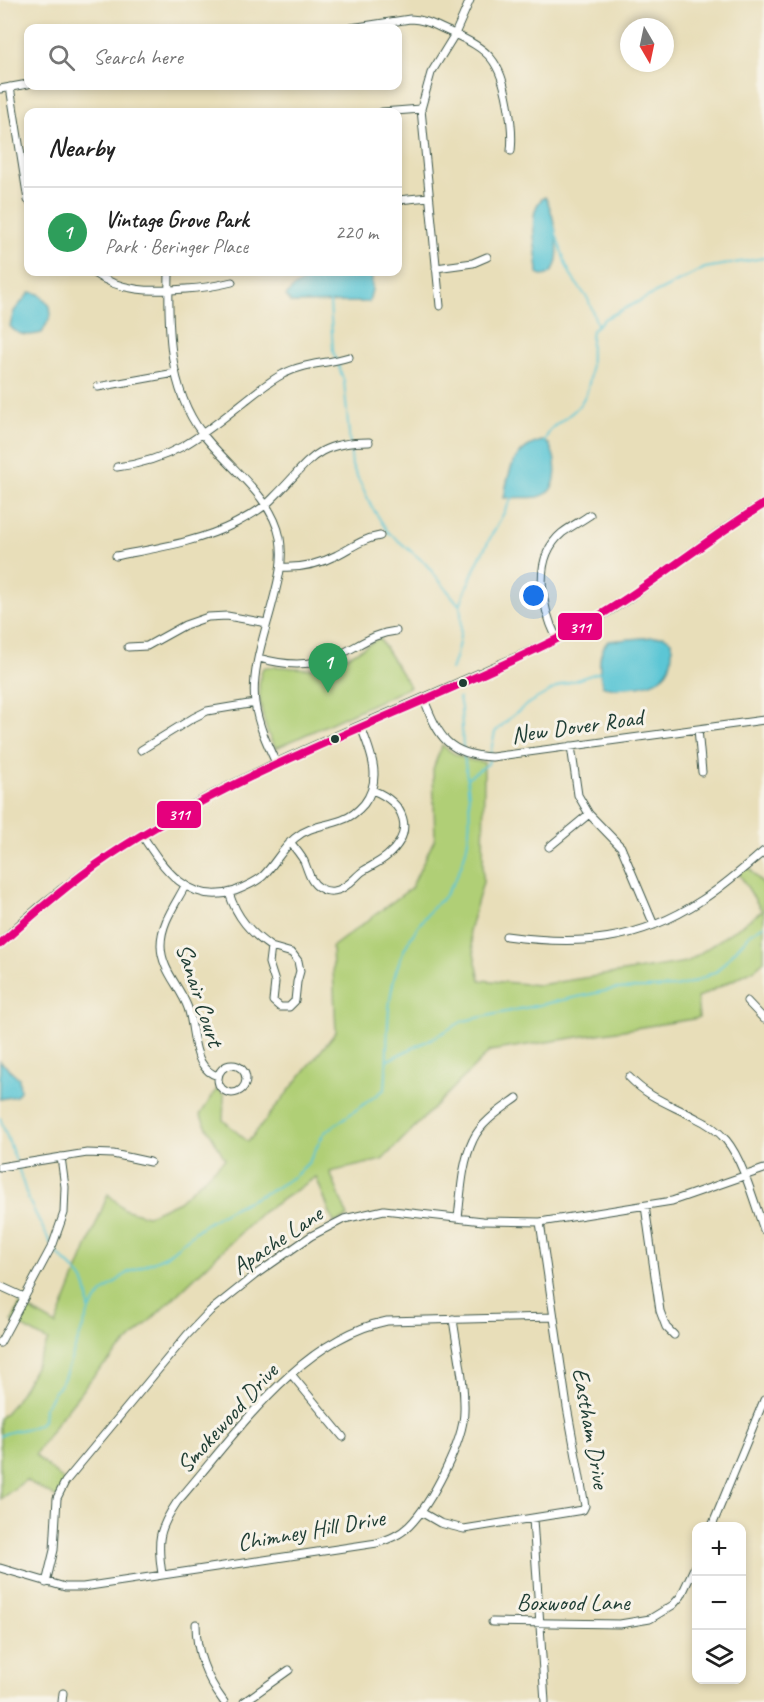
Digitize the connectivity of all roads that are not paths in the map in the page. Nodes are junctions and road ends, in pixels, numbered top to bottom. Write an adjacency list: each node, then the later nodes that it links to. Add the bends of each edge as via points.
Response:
1 (470, 0): 3 (street)
2 (377, 24): 3 (street, via 419,19)
3 (454, 34): 7 (street, via 431,74); 9 (street, via 483,50 499,69 510,115)
4 (24, 85): 5 (street)
5 (10, 87): 6 (street); 10 (street)
6 (0, 89)
7 (421, 108): 8 (street); 11 (street)
8 (402, 110)
9 (512, 151)
10 (24, 175)
11 (429, 197): 12 (street); 14 (street)
12 (402, 200)
13 (487, 257): 14 (street)
14 (436, 268): 19 (street)
15 (98, 276): 18 (street, via 131,289)
16 (169, 276): 18 (street)
17 (232, 282): 18 (street)
18 (169, 291): 21 (street)
19 (440, 306)
20 (349, 357): 23 (street, via 281,375)
21 (175, 374): 22 (street); 23 (street, via 186,408)
22 (98, 387)
23 (202, 434): 25 (street, via 160,458); 26 (street)
24 (369, 442): 26 (street, via 345,443 318,452)
25 (117, 467)
26 (265, 504): 30 (street, via 212,534); 31 (street, via 280,537)
27 (764, 504): 34 (main road, via 713,536 626,602)
28 (590, 515): 34 (street, via 561,534 544,566 544,605)
29 (380, 536): 31 (street, via 365,538 318,563)
30 (116, 556)
31 (282, 567): 32 (street)
32 (267, 624): 35 (street, via 237,617 208,617 147,646); 36 (street)
33 (396, 631): 36 (street, via 381,632 340,655 311,664)
34 (557, 639): 37 (main road)
35 (128, 647)
36 (259, 658): 38 (street)
37 (424, 699): 40 (main road); 42 (street, New Dover Road, via 444,740 470,755 492,757)
38 (255, 703): 43 (street, via 207,711); 44 (street, via 263,735)
39 (764, 720): 41 (street, New Dover Road)
40 (361, 727): 44 (main road); 46 (street, via 374,765)
41 (698, 729): 42 (street, New Dover Road); 45 (street)
42 (571, 746): 47 (street, via 578,795)
43 (141, 750)
44 (276, 763): 48 (main road)
45 (702, 772)
46 (372, 790): 49 (street, via 350,817 303,832); 49 (street, via 398,806 403,821 401,837 387,856 345,887 335,891 318,887)
47 (589, 814): 50 (street); 54 (street, via 621,847)
48 (142, 835): 52 (street, via 163,866); 56 (main road, via 54,896)
49 (290, 842): 53 (street, via 263,876)
50 (549, 847)
51 (764, 851): 54 (street, via 702,900)
52 (184, 886): 53 (street, via 207,893); 60 (street, Sanair Court, via 162,930 162,957 188,1008 202,1063)
53 (229, 893): 57 (street, via 241,920)
54 (654, 925): 55 (street, via 588,941)
55 (506, 936)
56 (0, 944)
57 (271, 947): 57 (street, via 273,1000 280,1007 289,1007 296,1000 298,961 292,953)
58 (747, 1001): 59 (street)
59 (764, 1019)
60 (218, 1076): 60 (street, Sanair Court, via 221,1088 229,1093 238,1092 247,1082 243,1069 231,1064 222,1068)
61 (629, 1077): 67 (street, via 642,1091 718,1131 728,1142)
62 (517, 1098): 69 (street, via 474,1138 464,1167)
63 (62, 1156): 64 (street, via 106,1153); 65 (street); 73 (street, via 64,1213 53,1244)
64 (150, 1162)
65 (0, 1167)
66 (764, 1169): 67 (street, Apache Lane)
67 (744, 1176): 68 (street, Apache Lane, via 672,1201); 71 (street)
68 (645, 1206): 70 (street, Apache Lane); 76 (street, via 660,1311)
69 (458, 1218): 70 (street, Apache Lane); 87 (street, Apache Lane, via 384,1210 344,1219 311,1236 210,1311 60,1490)
70 (540, 1222): 74 (street, Eastham Drive)
71 (764, 1230)
72 (0, 1286): 73 (street)
73 (24, 1298): 77 (street)
74 (553, 1317): 75 (street, Smokewood Drive); 82 (street, Eastham Drive, via 585,1506 577,1512)
75 (453, 1319): 78 (street, Smokewood Drive, via 387,1321 364,1326); 81 (street, Chimney Hill Drive, via 464,1423 455,1451)
76 (674, 1335)
77 (0, 1343)
78 (291, 1374): 80 (street); 86 (street, Smokewood Drive, via 255,1410 167,1517 159,1536)
79 (764, 1400): 83 (street)
80 (343, 1437)
81 (421, 1512): 82 (street, Eastham Drive, via 440,1523 464,1529); 86 (street, Chimney Hill Drive, via 400,1534 377,1543)
82 (533, 1519): 89 (street)
83 (714, 1522)
84 (0, 1568): 87 (street, Chimney Hill Drive)
85 (692, 1573): 89 (street, Boxwood Lane, via 681,1596 662,1614 650,1619 620,1624)
86 (162, 1575): 87 (street, Chimney Hill Drive, via 83,1587)
87 (46, 1583)
88 (492, 1622): 89 (street, Boxwood Lane)
89 (540, 1623): 96 (street)
90 (196, 1624): 94 (street, via 203,1665)
91 (289, 1670): 95 (street)
92 (63, 1693): 93 (street)
93 (62, 1702)
94 (224, 1702)
95 (244, 1702)
96 (545, 1702)

